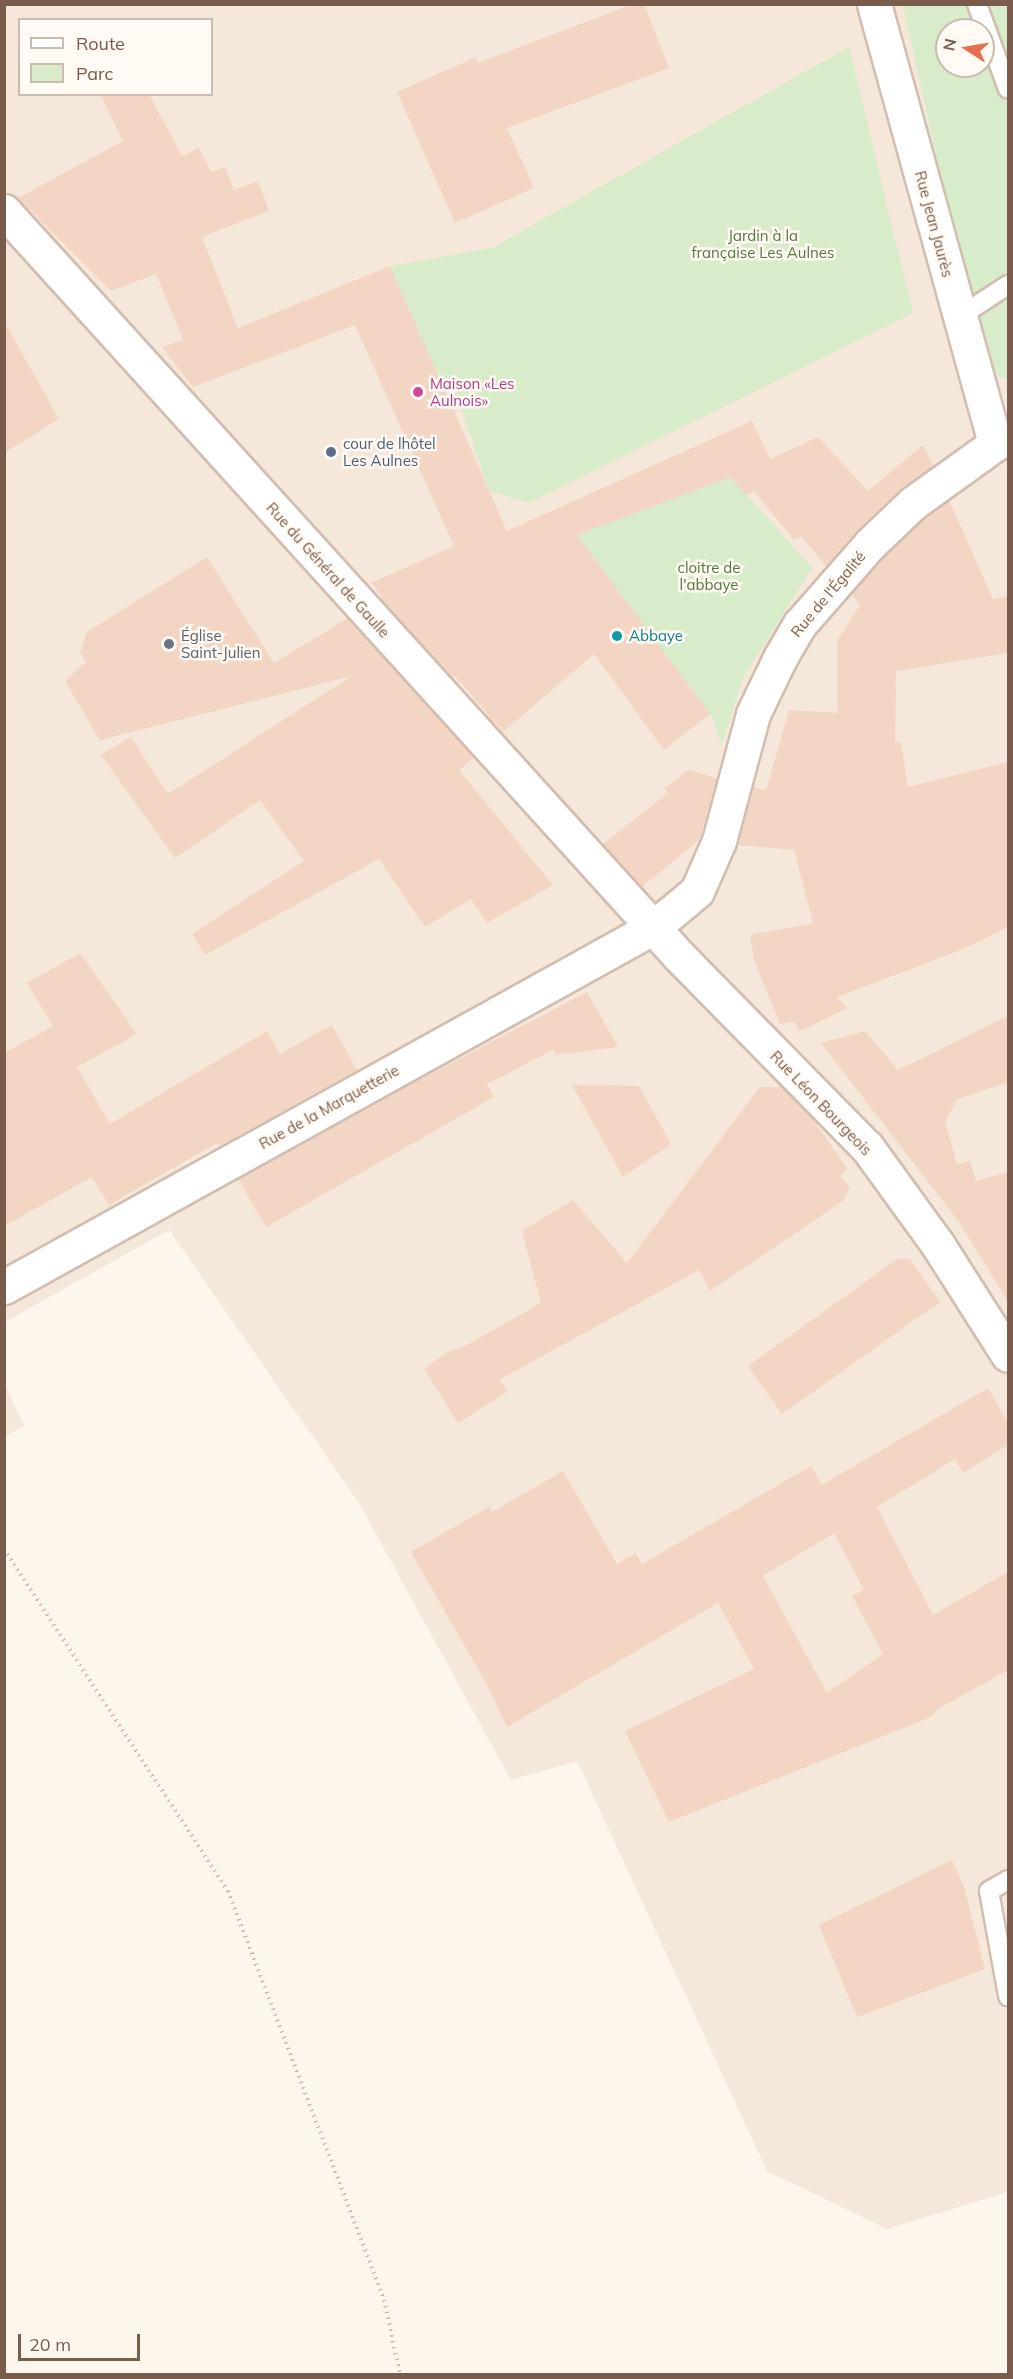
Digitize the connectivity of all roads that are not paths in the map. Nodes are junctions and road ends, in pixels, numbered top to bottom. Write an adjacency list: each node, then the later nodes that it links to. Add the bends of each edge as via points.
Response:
1 (874, 4): 6 (street, Rue Jean Jaurès)
2 (977, 4): 3 (lane)
3 (1008, 89)
4 (4, 211): 8 (street, Rue du Général de Gaulle)
5 (1008, 285): 6 (lane)
6 (960, 313): 7 (street, Rue Jean Jaurès)
7 (1002, 440): 8 (street, Rue de l'Égalité, via 914,503 870,544 800,624 753,714 719,842 697,891)
8 (654, 927): 9 (street, Rue de la Marquetterie); 10 (street, Rue Léon Bourgeois, via 867,1147 938,1245)
9 (4, 1287)
10 (1008, 1355)
11 (1008, 1880): 12 (lane, via 989,1891)
12 (1008, 1996)

